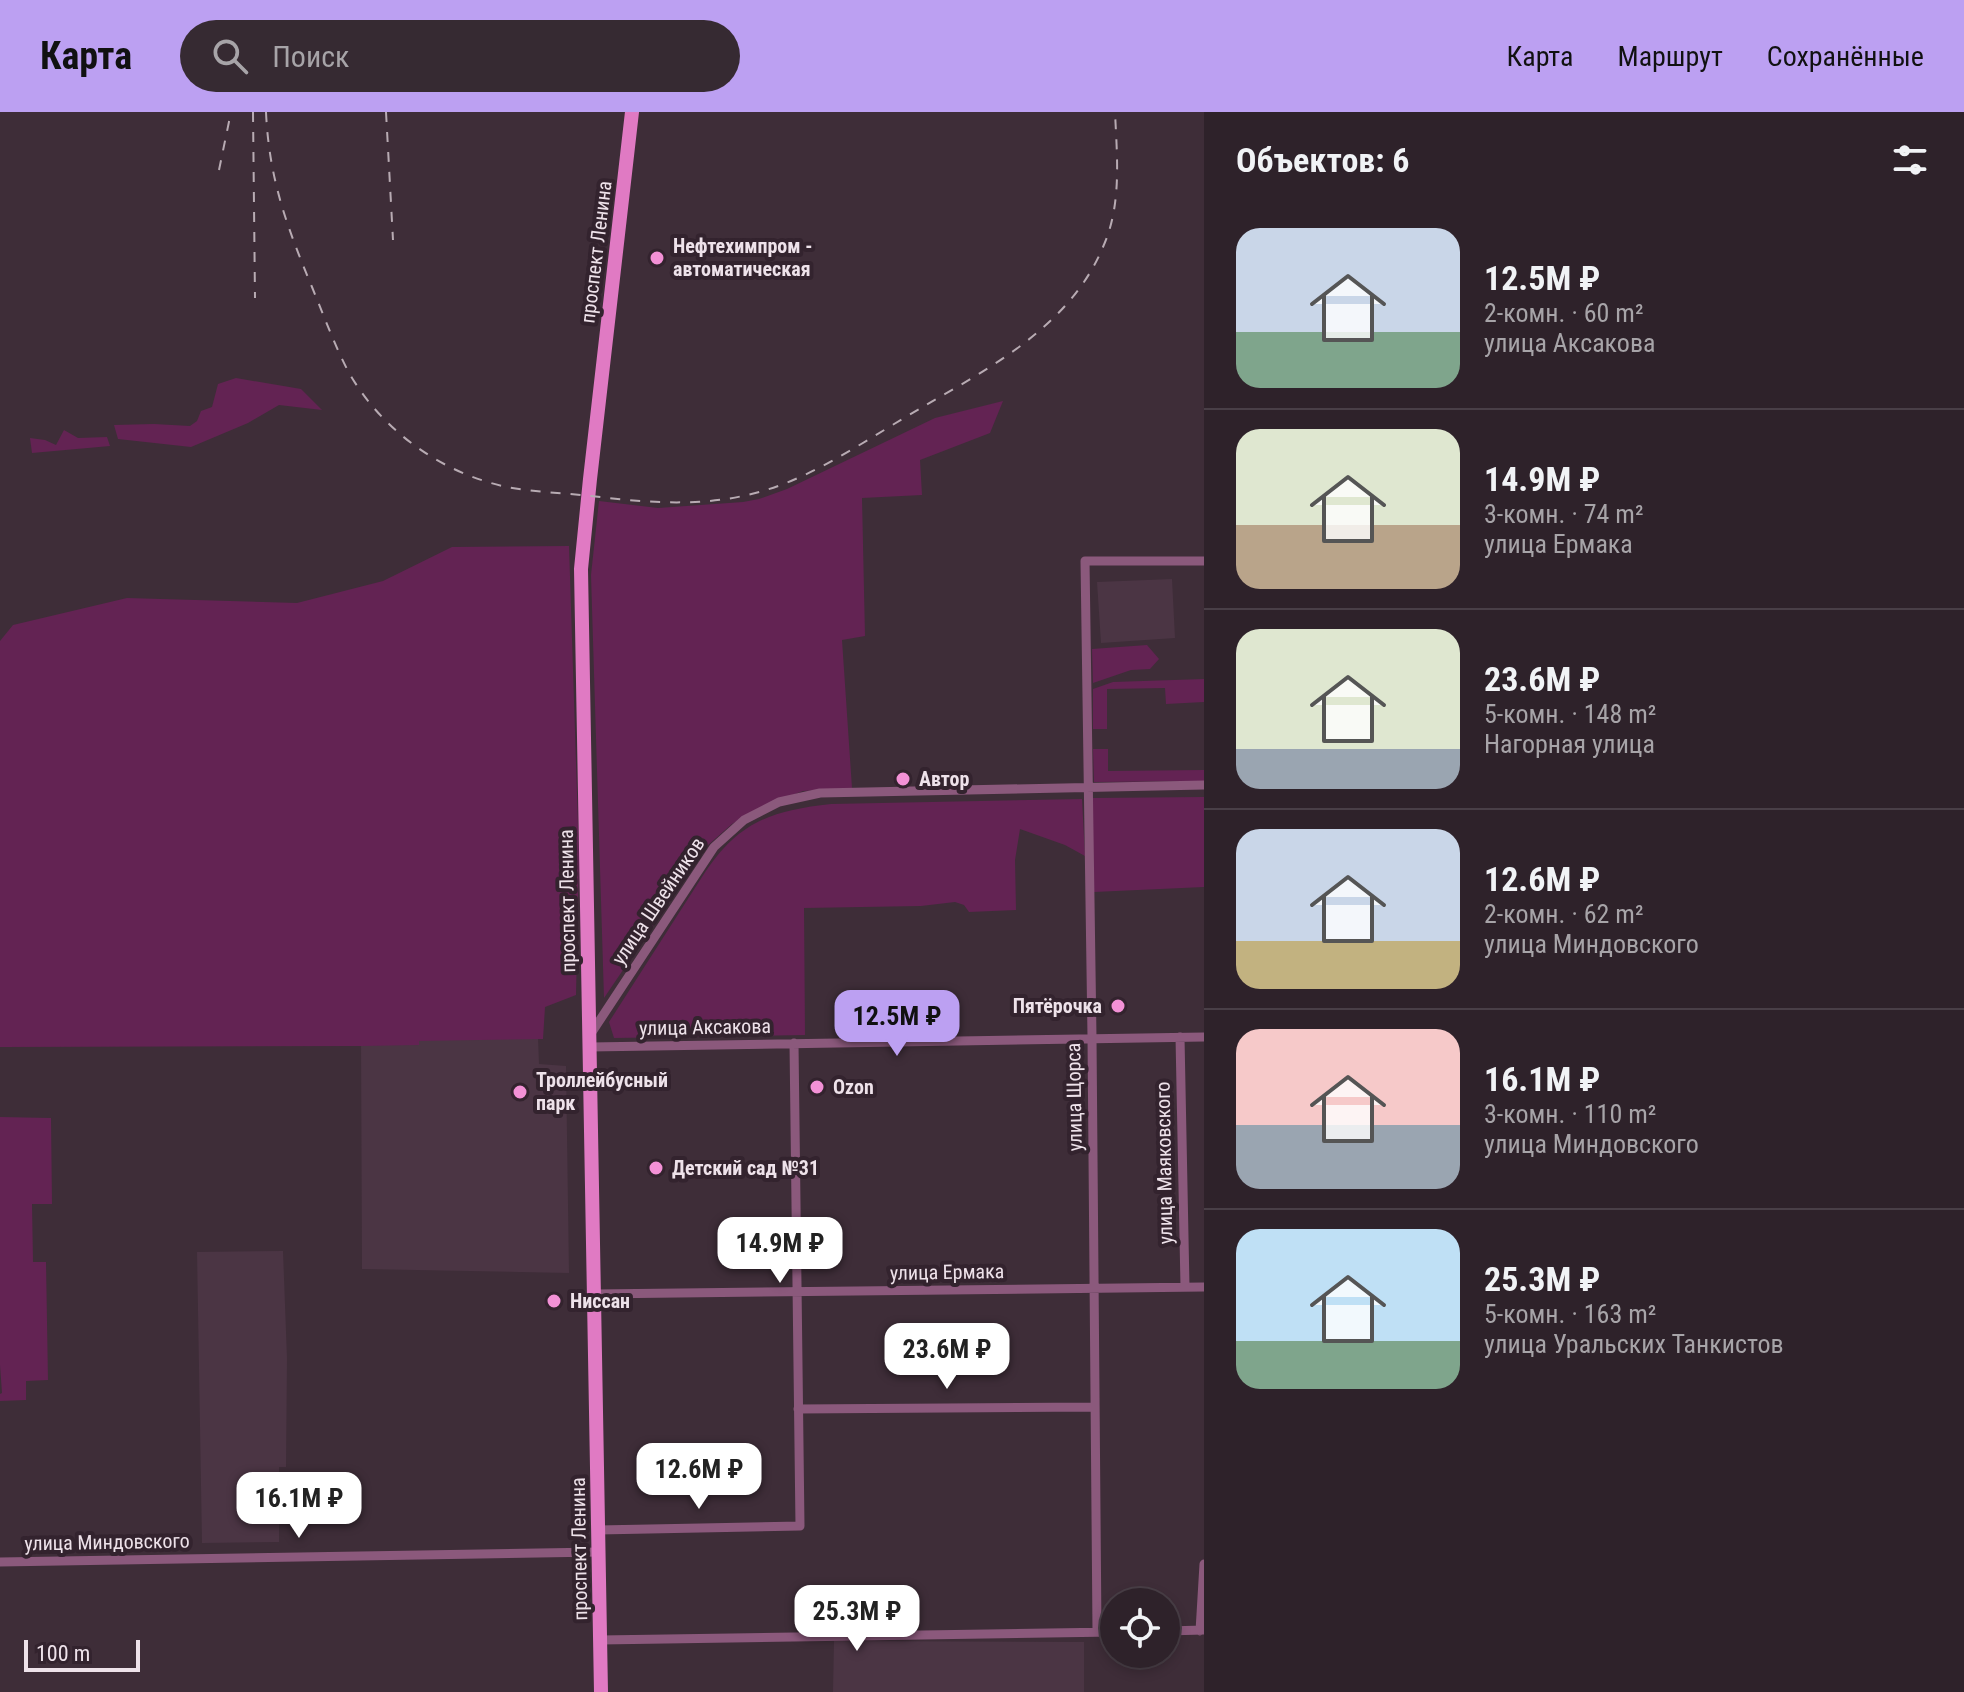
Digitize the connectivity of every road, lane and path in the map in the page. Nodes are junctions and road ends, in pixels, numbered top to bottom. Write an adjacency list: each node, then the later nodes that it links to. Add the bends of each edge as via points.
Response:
1 (632, 112): 8 (main road, проспект Ленина, via 581,569)
2 (1204, 561): 4 (street, улица Щорса, via 1085,561)
3 (1204, 785): 4 (street, улица Швейников)
4 (1088, 787): 5 (street, улица Щорса); 8 (street, улица Швейников, via 820,793 779,802 744,820 714,847)
5 (1092, 1037): 6 (street, улица Аксакова); 9 (street, улица Аксакова); 12 (street, улица Щорса)
6 (1180, 1037): 7 (street, улица Аксакова); 10 (street, улица Маяковского)
7 (1204, 1037)
8 (590, 1041): 9 (street, улица Аксакова); 14 (main road, проспект Ленина)
9 (794, 1043): 13 (street)
10 (1185, 1287): 11 (street, улица Ермака); 12 (street, улица Ермака)
11 (1204, 1287)
12 (1094, 1288): 13 (street, улица Ермака); 15 (street, улица Щорса)
13 (797, 1292): 14 (street, улица Ермака); 16 (street)
14 (594, 1294): 17 (main road, проспект Ленина)
15 (1095, 1407): 16 (street); 23 (street, улица Щорса)
16 (798, 1409): 17 (street, via 800,1526)
17 (598, 1530): 18 (main road, проспект Ленина)
18 (599, 1552): 19 (street, улица Миндовского); 24 (main road, проспект Ленина)
19 (0, 1562)
20 (1204, 1564): 21 (street)
21 (1202, 1630): 22 (street)
22 (1180, 1631)
23 (1097, 1632): 24 (street)
24 (600, 1640): 25 (main road, проспект Ленина)
25 (601, 1692)

